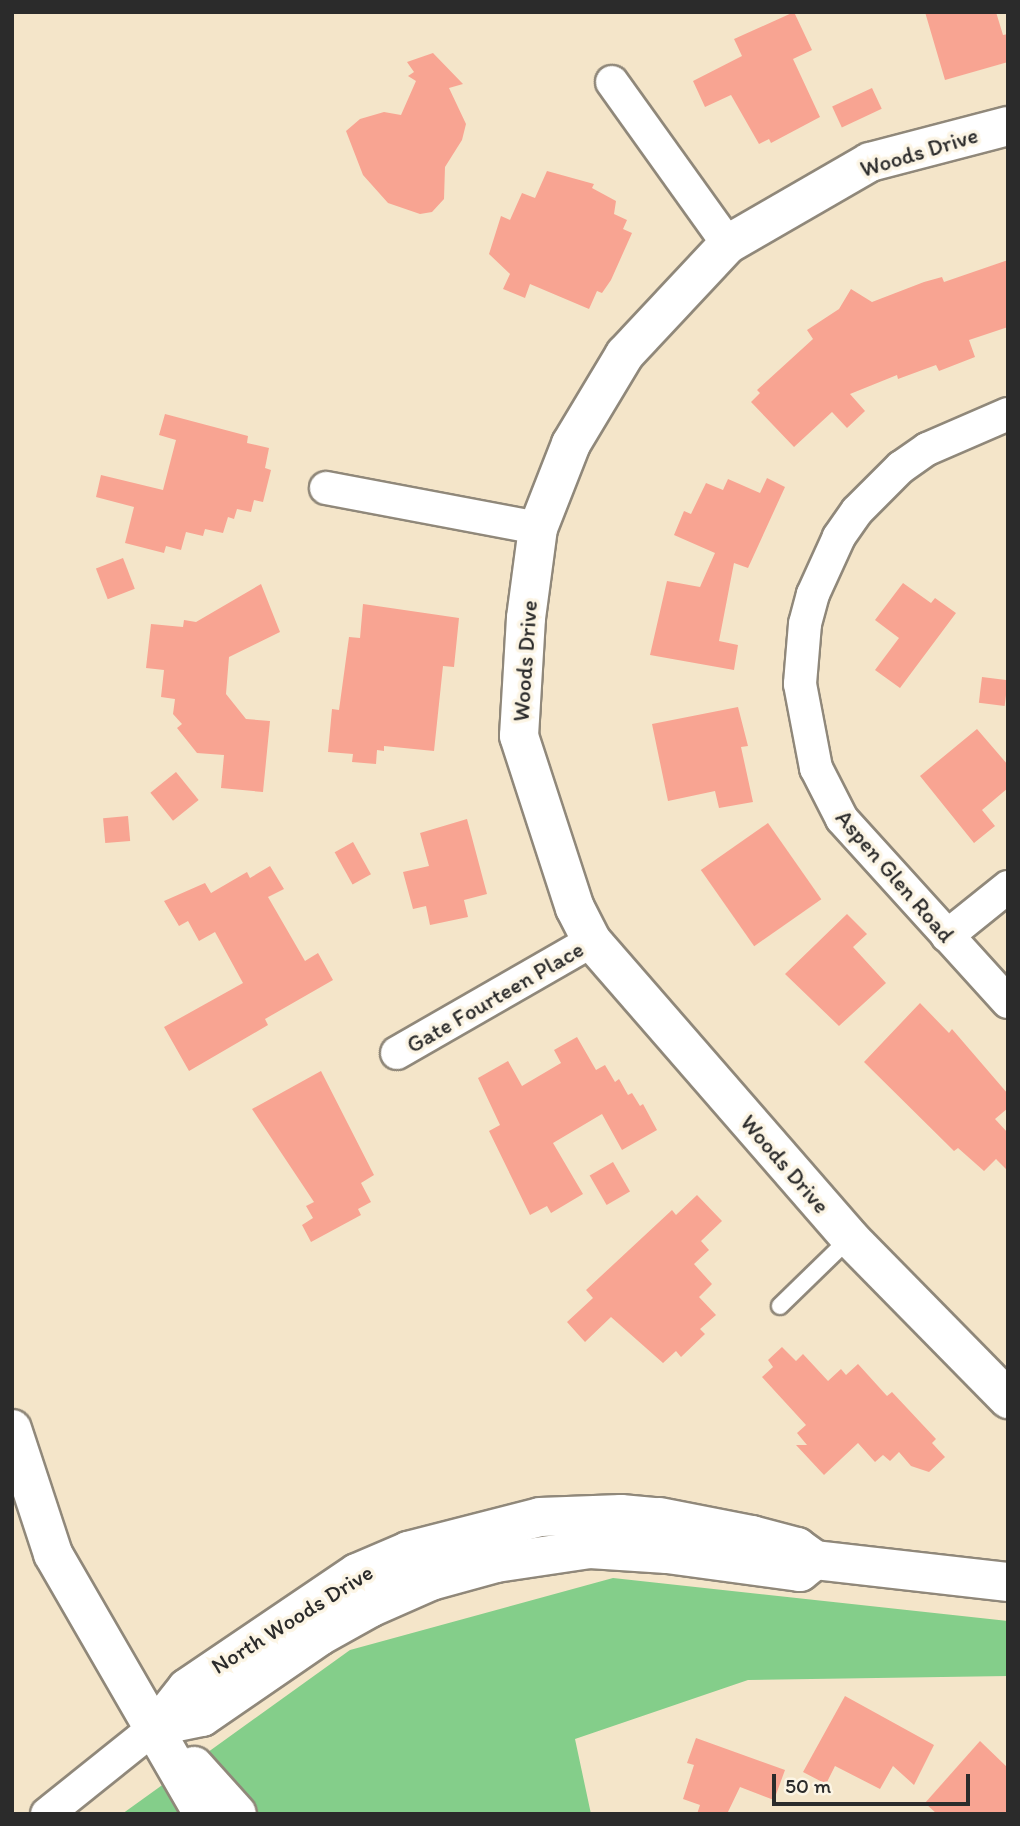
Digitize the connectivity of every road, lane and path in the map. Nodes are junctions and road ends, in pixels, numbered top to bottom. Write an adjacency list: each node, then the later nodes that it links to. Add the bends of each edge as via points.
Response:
1 (612, 82): 3 (street)
2 (1008, 126): 3 (street, Woods Drive, via 870,162)
3 (728, 244): 6 (street, Woods Drive, via 625,354 571,444)
4 (1008, 414): 8 (street, Aspen Glen Road, via 927,449 893,474 857,511 839,537 813,594 801,655 804,722 828,794 842,819)
5 (326, 488): 6 (street)
6 (538, 528): 9 (street, Woods Drive, via 526,618 519,736 575,908)
7 (1008, 887): 8 (street)
8 (947, 936): 10 (street, Aspen Glen Road)
9 (593, 941): 11 (street, Gate Fourteen Place); 12 (street, Woods Drive)
10 (1008, 1002)
11 (397, 1053)
12 (850, 1238): 13 (lane); 14 (street, Woods Drive)
13 (780, 1306)
14 (1008, 1399)
15 (12, 1429): 17 (street, via 53,1554 112,1660)
16 (1008, 1581): 17 (street, North Woods Drive, via 815,1560 800,1572 590,1549 496,1563 431,1581 370,1608 320,1636 202,1717)
17 (157, 1726): 18 (street, North Woods Drive); 19 (street); 20 (street)
18 (47, 1814)
19 (203, 1814)
20 (237, 1814)

